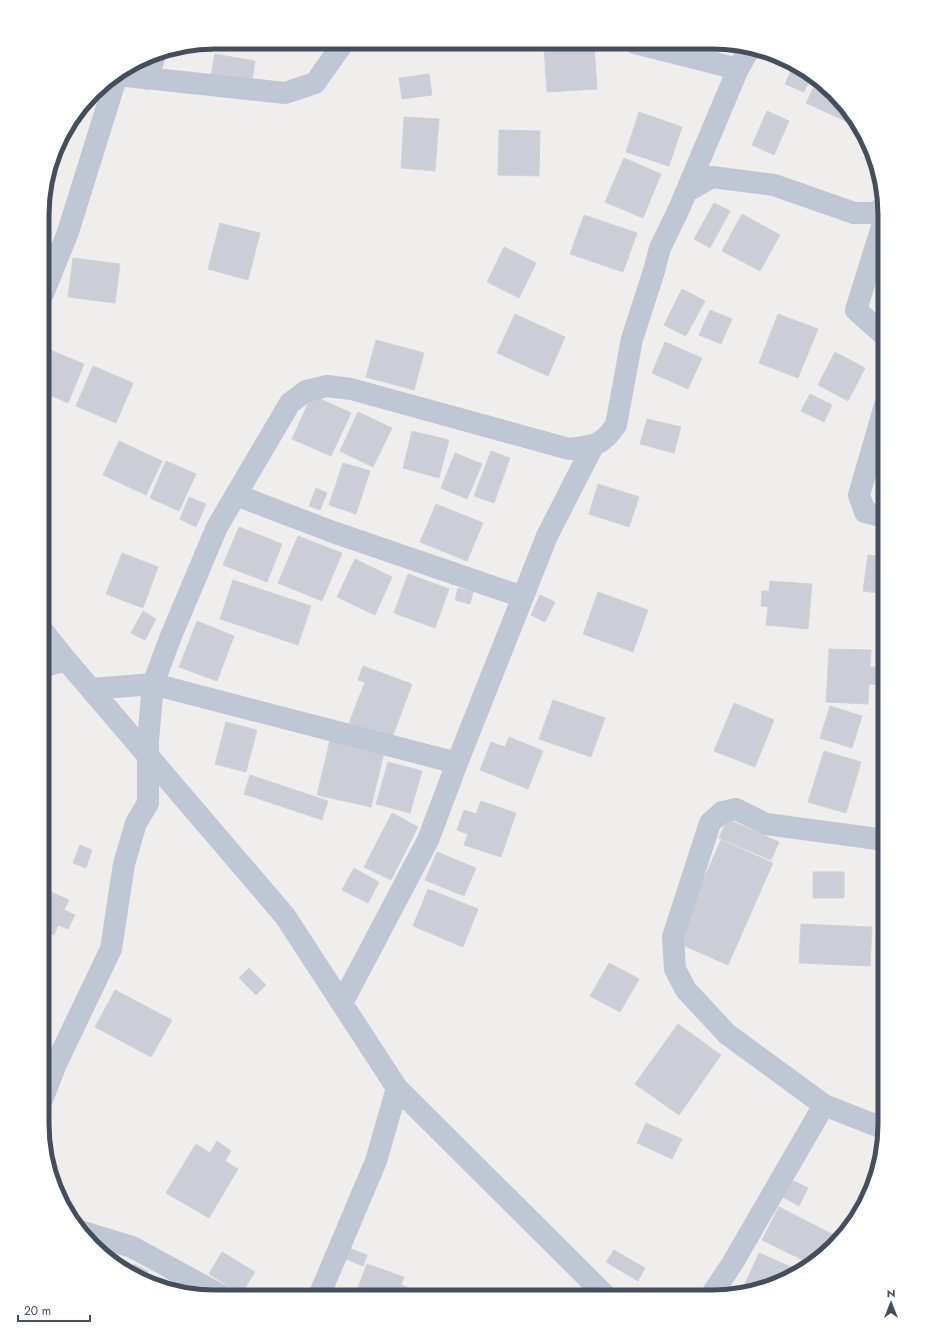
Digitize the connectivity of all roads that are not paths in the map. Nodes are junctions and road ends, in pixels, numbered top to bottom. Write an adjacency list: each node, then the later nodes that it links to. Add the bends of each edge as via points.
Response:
1 (339, 49): 7 (street, via 315,83 285,93)
2 (660, 49): 5 (street)
3 (747, 53): 5 (street)
4 (153, 61): 7 (street)
5 (738, 69): 9 (street)
6 (125, 76): 7 (street)
7 (148, 79)
8 (115, 83): 12 (street, via 68,232)
9 (686, 192): 10 (street, via 712,177 774,185 854,212); 15 (street, via 660,248 632,339 616,425 608,437)
10 (878, 210)
11 (878, 239): 13 (street, via 856,310)
12 (49, 279)
13 (878, 330)
14 (878, 429): 17 (street, via 859,495 865,512)
15 (593, 446): 16 (street, via 569,450 351,389 327,386 306,390 290,402); 18 (street, via 546,536)
16 (236, 495): 18 (street, via 333,532); 22 (street, via 218,527)
17 (878, 515)
18 (523, 597): 25 (street)
19 (49, 639): 20 (street)
20 (66, 660): 21 (street); 23 (street)
21 (49, 665)
22 (153, 684): 23 (street); 24 (street); 25 (street)
23 (91, 689): 24 (street)
24 (148, 754): 27 (street, via 285,916); 28 (street, via 148,803 136,823 124,864 111,949)
25 (457, 762): 27 (street, via 428,840)
26 (878, 839): 30 (street, via 766,824 736,809 722,812 710,823 673,937 675,969 686,990 727,1034)
27 (342, 1003): 29 (street)
28 (49, 1082)
29 (397, 1088): 34 (street, via 376,1161); 35 (street)
30 (824, 1105): 31 (street); 36 (street)
31 (878, 1127)
32 (89, 1233): 33 (street, via 132,1247)
33 (211, 1290)
34 (322, 1290)
35 (600, 1290)
36 (715, 1290)

